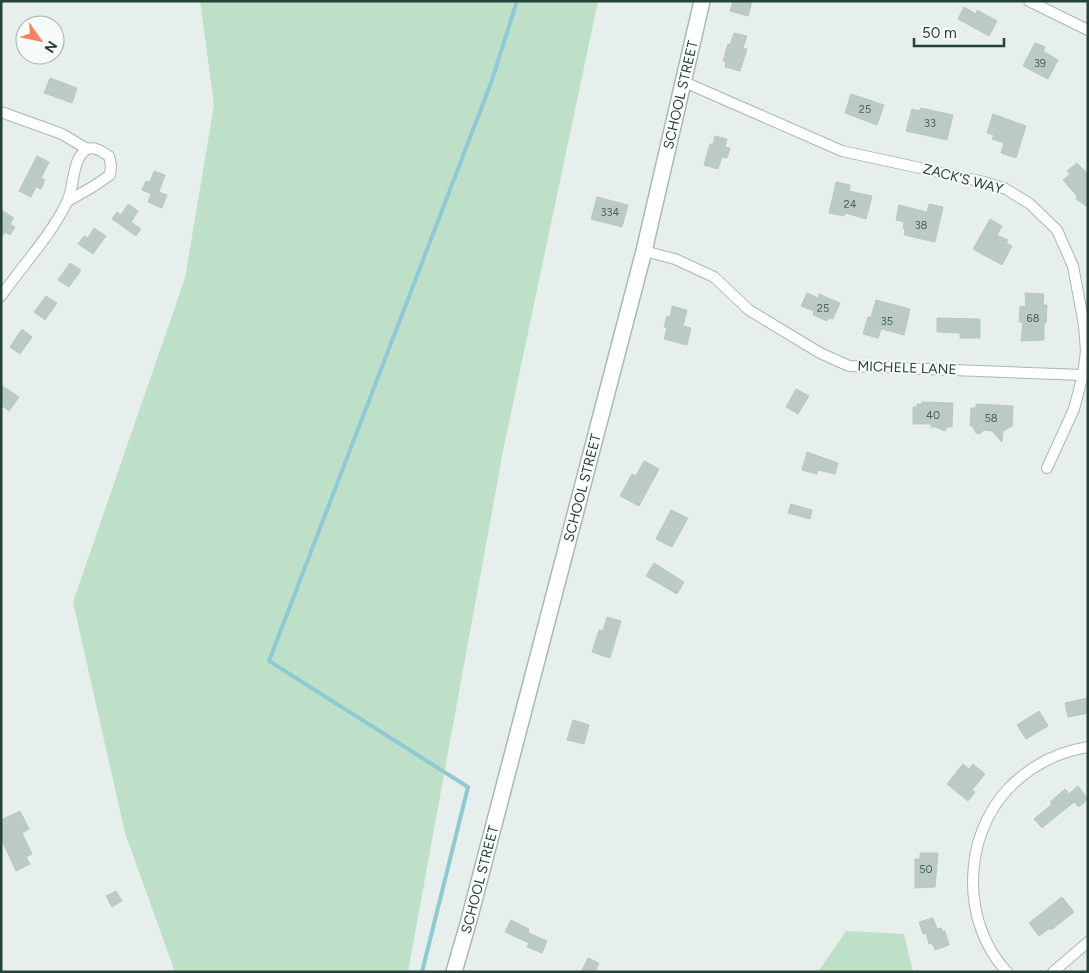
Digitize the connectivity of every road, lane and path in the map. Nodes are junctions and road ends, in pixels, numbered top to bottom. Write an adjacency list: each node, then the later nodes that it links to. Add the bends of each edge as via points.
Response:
1 (702, 1): 4 (street, SCHOOL STREET)
2 (1029, 1): 3 (street)
3 (1088, 30)
4 (682, 81): 8 (street, SCHOOL STREET); 10 (street, ZACK'S WAY, via 842,151 984,182 1006,189 1030,204 1057,230 1073,266 1084,325)
5 (1, 112): 6 (street, via 62,134)
6 (87, 149): 7 (street, via 78,159); 7 (street, via 100,150 109,156 110,175)
7 (68, 201): 9 (street, via 56,223)
8 (644, 251): 10 (street, MICHELE LANE, via 675,259 714,277 749,310 820,353 849,366); 14 (street, SCHOOL STREET)
9 (1, 296)
10 (1083, 375): 11 (street, ZACK'S WAY, via 1074,409)
11 (1047, 468)
12 (1088, 746): 15 (street, via 1050,758 1018,780 996,805 981,835 973,875 974,904 989,949)
13 (1088, 942): 16 (street)
14 (454, 972)
15 (1007, 972)
16 (1053, 972)

